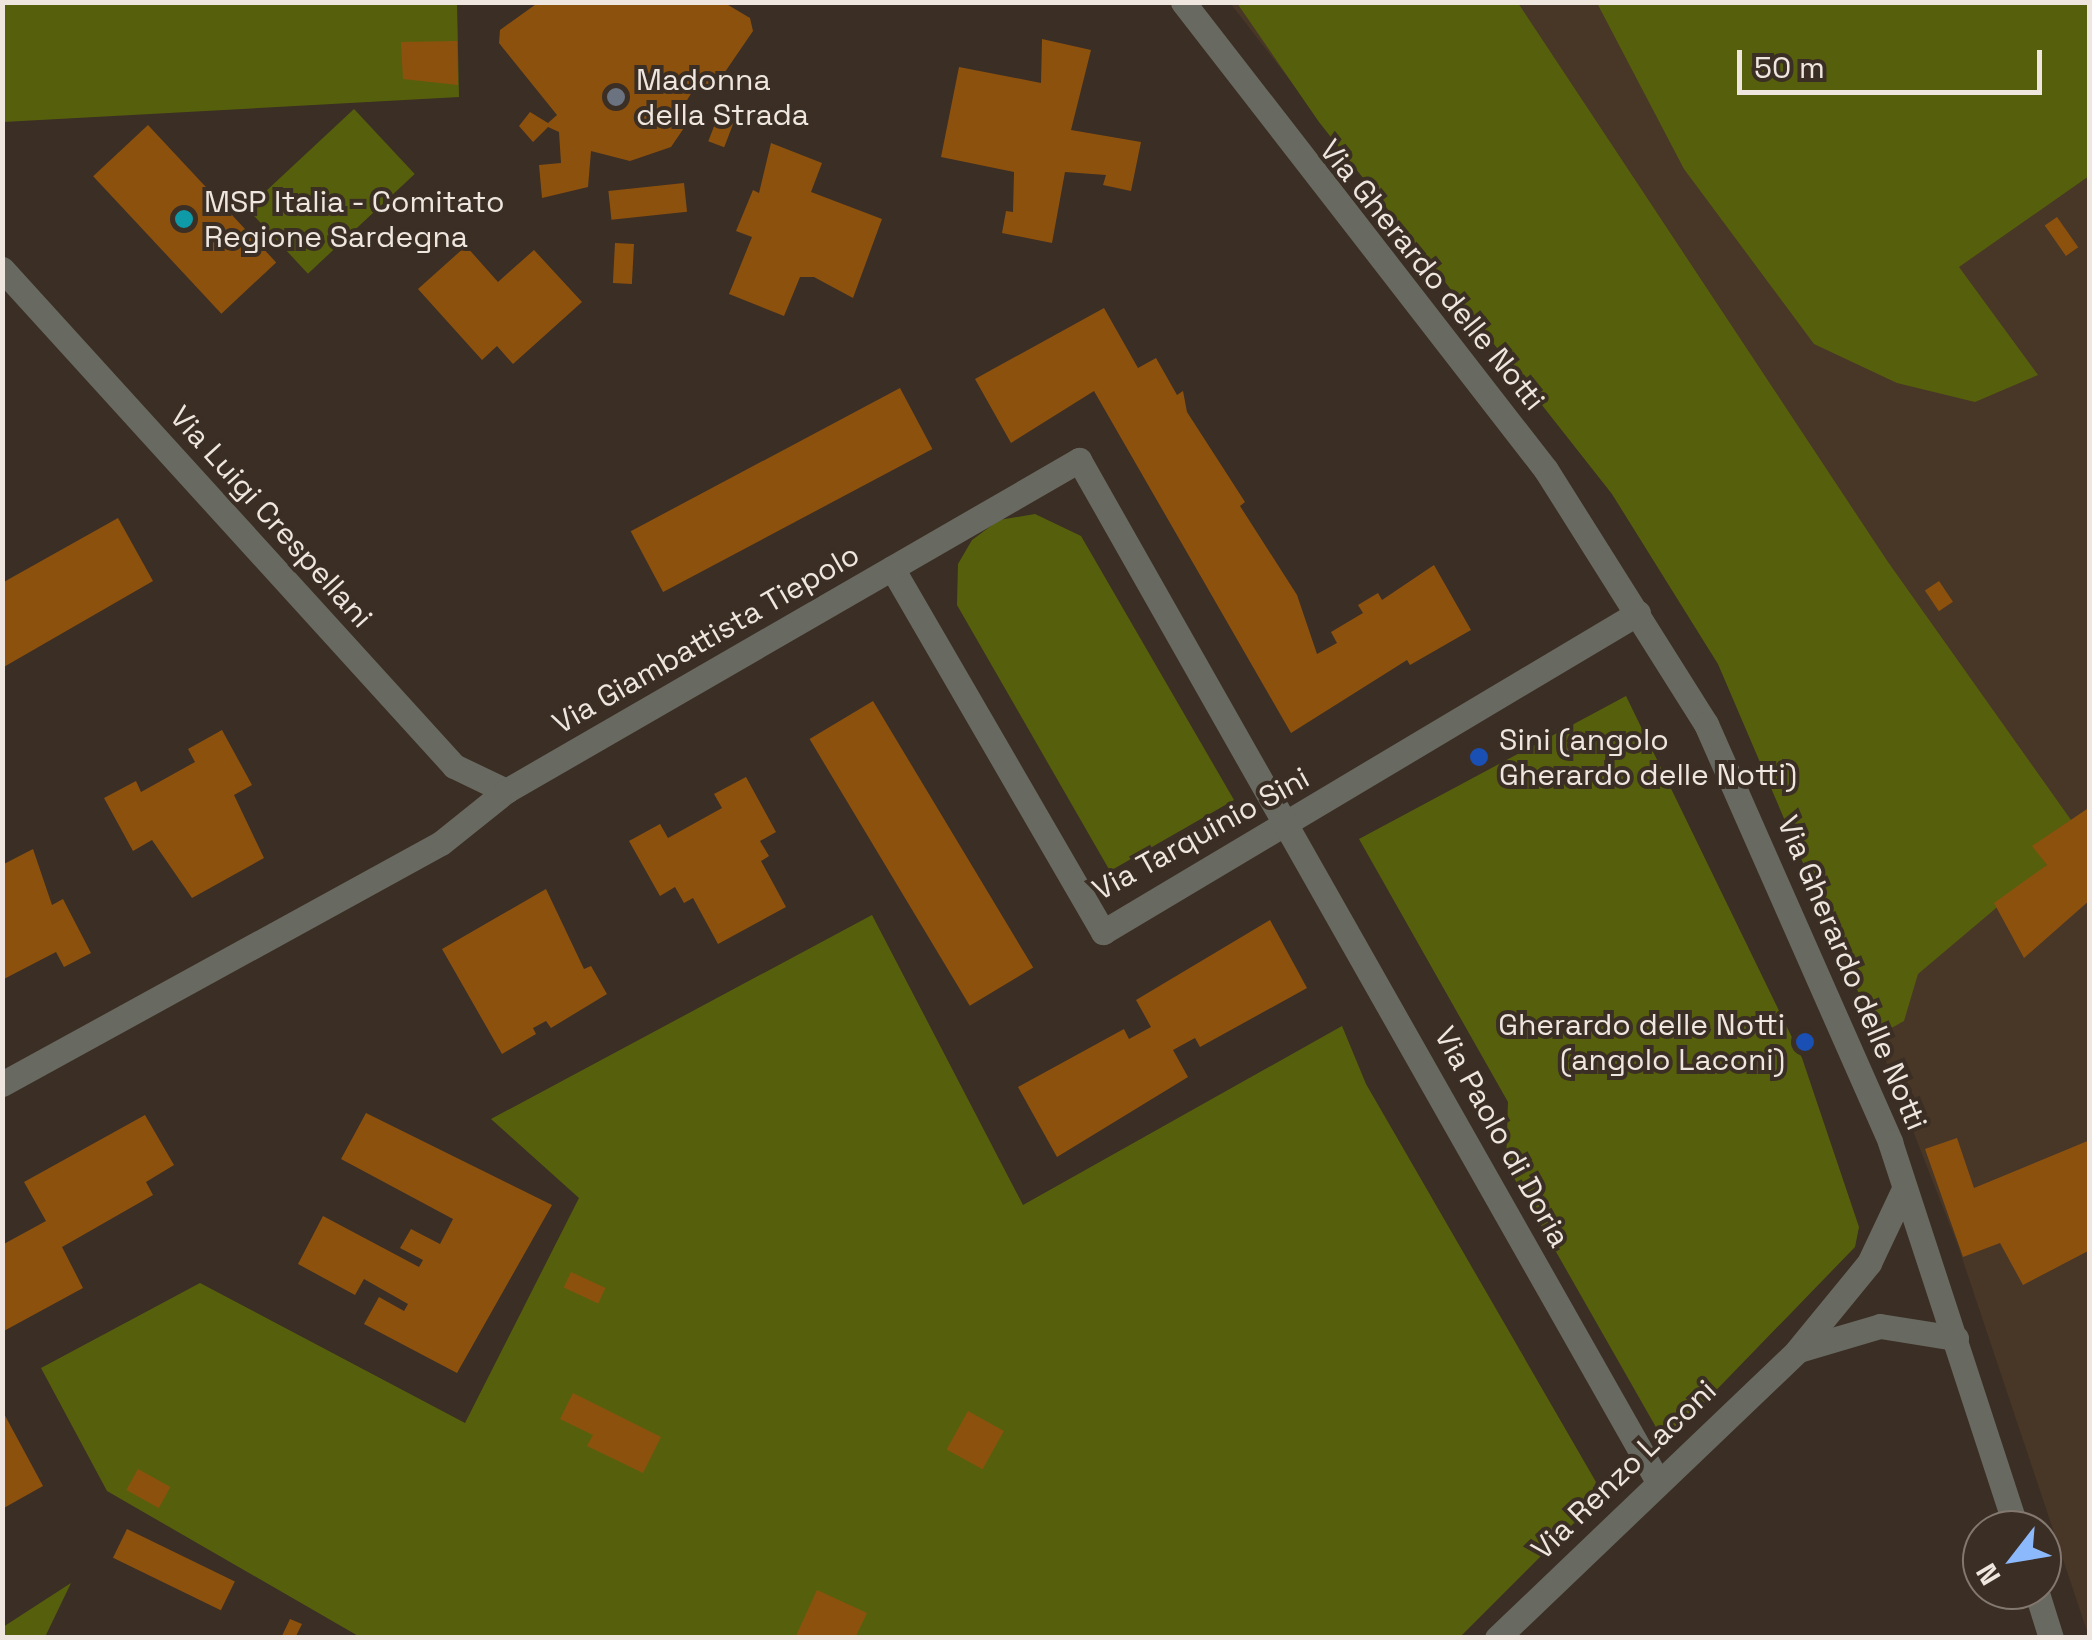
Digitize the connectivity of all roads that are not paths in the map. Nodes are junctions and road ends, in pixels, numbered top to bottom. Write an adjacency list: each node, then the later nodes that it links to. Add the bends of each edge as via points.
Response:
1 (1179, 2): 4 (street, Via Gherardo delle Notti, via 1546,470)
2 (2, 269): 5 (street, Via Luigi Crespellani, via 454,766)
3 (892, 568): 5 (street, Via Giambattista Tiepolo); 6 (street, Via Tarquinio Sini, via 1103,932); 6 (street, Via Giambattista Tiepolo, via 1079,460)
4 (1638, 613): 6 (street, Via Tarquinio Sini); 8 (street, Via Gherardo delle Notti, via 1706,724 1802,928)
5 (506, 791): 7 (street, Via Giambattista Tiepolo, via 441,843)
6 (1290, 824): 11 (street, Via Paolo di Doria)
7 (2, 1084)
8 (1904, 1189): 9 (street, Via Gherardo delle Notti); 10 (street, Via Renzo Laconi, via 1869,1263)
9 (1956, 1338): 10 (street, Via Renzo Laconi, via 1880,1326); 12 (street, Via Gherardo delle Notti)
10 (1797, 1351): 11 (street, Via Renzo Laconi)
11 (1658, 1480): 14 (street, Via Renzo Laconi)
12 (2011, 1510)
13 (2042, 1610): 15 (street)
14 (1497, 1638)
15 (2051, 1638)

